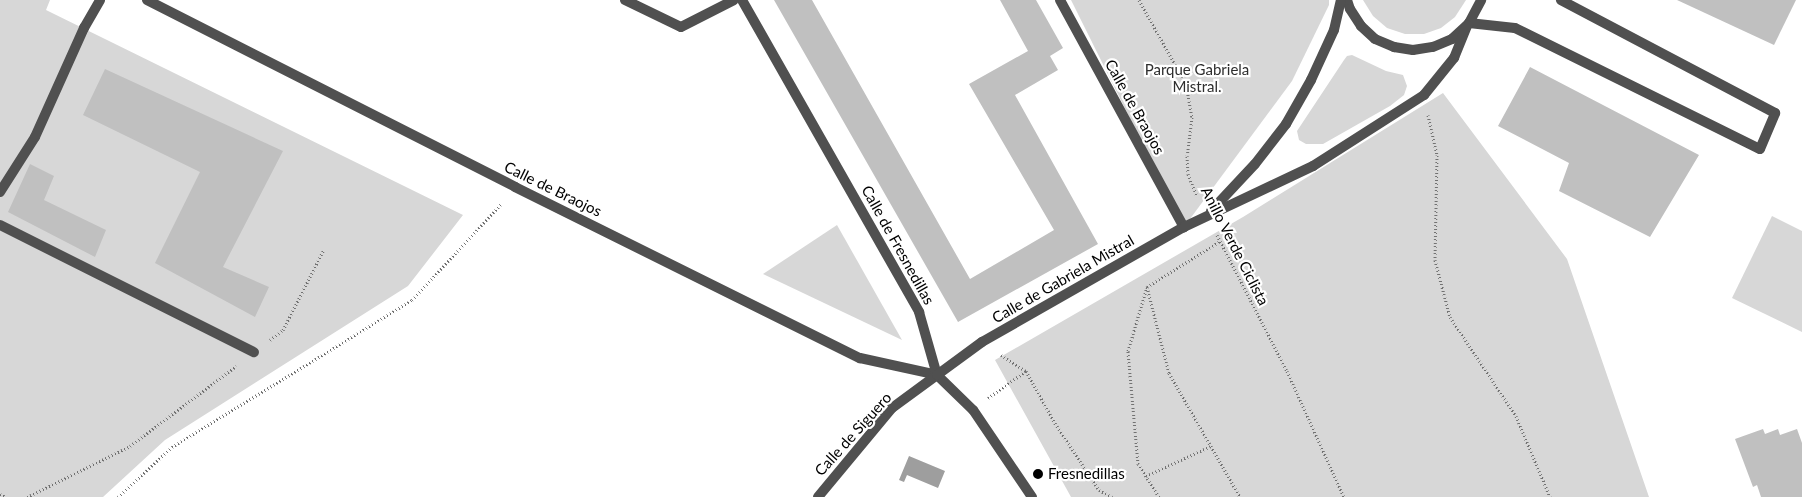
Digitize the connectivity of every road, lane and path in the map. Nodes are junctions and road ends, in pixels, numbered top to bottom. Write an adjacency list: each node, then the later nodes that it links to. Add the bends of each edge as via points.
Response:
1 (100, 0): 16 (street, via 35,137)
2 (147, 0): 13 (street, Calle de Braojos)
3 (169, 0): 13 (street)
4 (625, 0): 5 (street, via 681,27)
5 (734, 0)
6 (742, 0): 27 (street, Calle de Fresnedillas, via 919,312)
7 (1060, 0): 20 (street, Calle de Braojos)
8 (1139, 0): 18 (path, Anillo Verde Ciclista, via 1186,84 1192,117 1188,174)
9 (1341, 0): 18 (street, Calle de Gabriela Mistral, via 1334,30 1286,124 1255,164)
10 (1347, 0): 14 (street, Calle de Gabriela Mistral, via 1361,26 1376,39 1394,47 1414,50 1433,47 1452,39)
11 (1481, 0): 14 (street, Calle de Gabriela Mistral)
12 (1561, 0): 14 (street, via 1775,113 1760,149 1515,28)
13 (164, 10): 27 (street, Calle de Braojos, via 860,358)
14 (1468, 25): 15 (street, Calle de Gabriela Mistral, via 1454,58)
15 (1424, 95): 18 (street, Calle de Gabriela Mistral, via 1313,166); 41 (path, via 1437,155 1435,260 1450,316 1516,416)
16 (0, 192)
17 (499, 206): 34 (path, via 412,300 172,447)
18 (1207, 215): 20 (street, Calle de Gabriela Mistral); 21 (path, Anillo Verde Ciclista)
19 (0, 225): 25 (street)
20 (1184, 227): 24 (street, Calle de Gabriela Mistral)
21 (1220, 241): 23 (path); 40 (path, Anillo Verde Ciclista, via 1287,371)
22 (323, 251): 25 (path, via 282,330)
23 (1146, 287): 29 (path, via 1170,373); 30 (path, via 1128,351 1138,464)
24 (982, 342): 26 (path); 27 (street, Calle de Gabriela Mistral)
25 (254, 352): 33 (path, via 130,446)
26 (1026, 371): 28 (path); 37 (path, via 1099,490)
27 (937, 375): 28 (street, Calle de Fresnedillas); 35 (street, Calle de Siguero, via 892,408)
28 (973, 410): 36 (street, Calle de Fresnedillas)
29 (1211, 446): 30 (path); 39 (path)
30 (1146, 476): 38 (path)
31 (0, 494): 32 (path)
32 (6, 497)
33 (27, 497)
34 (118, 497)
35 (818, 497)
36 (1032, 497)
37 (1112, 497)
38 (1159, 497)
39 (1240, 497)
40 (1344, 497)
41 (1550, 497)

